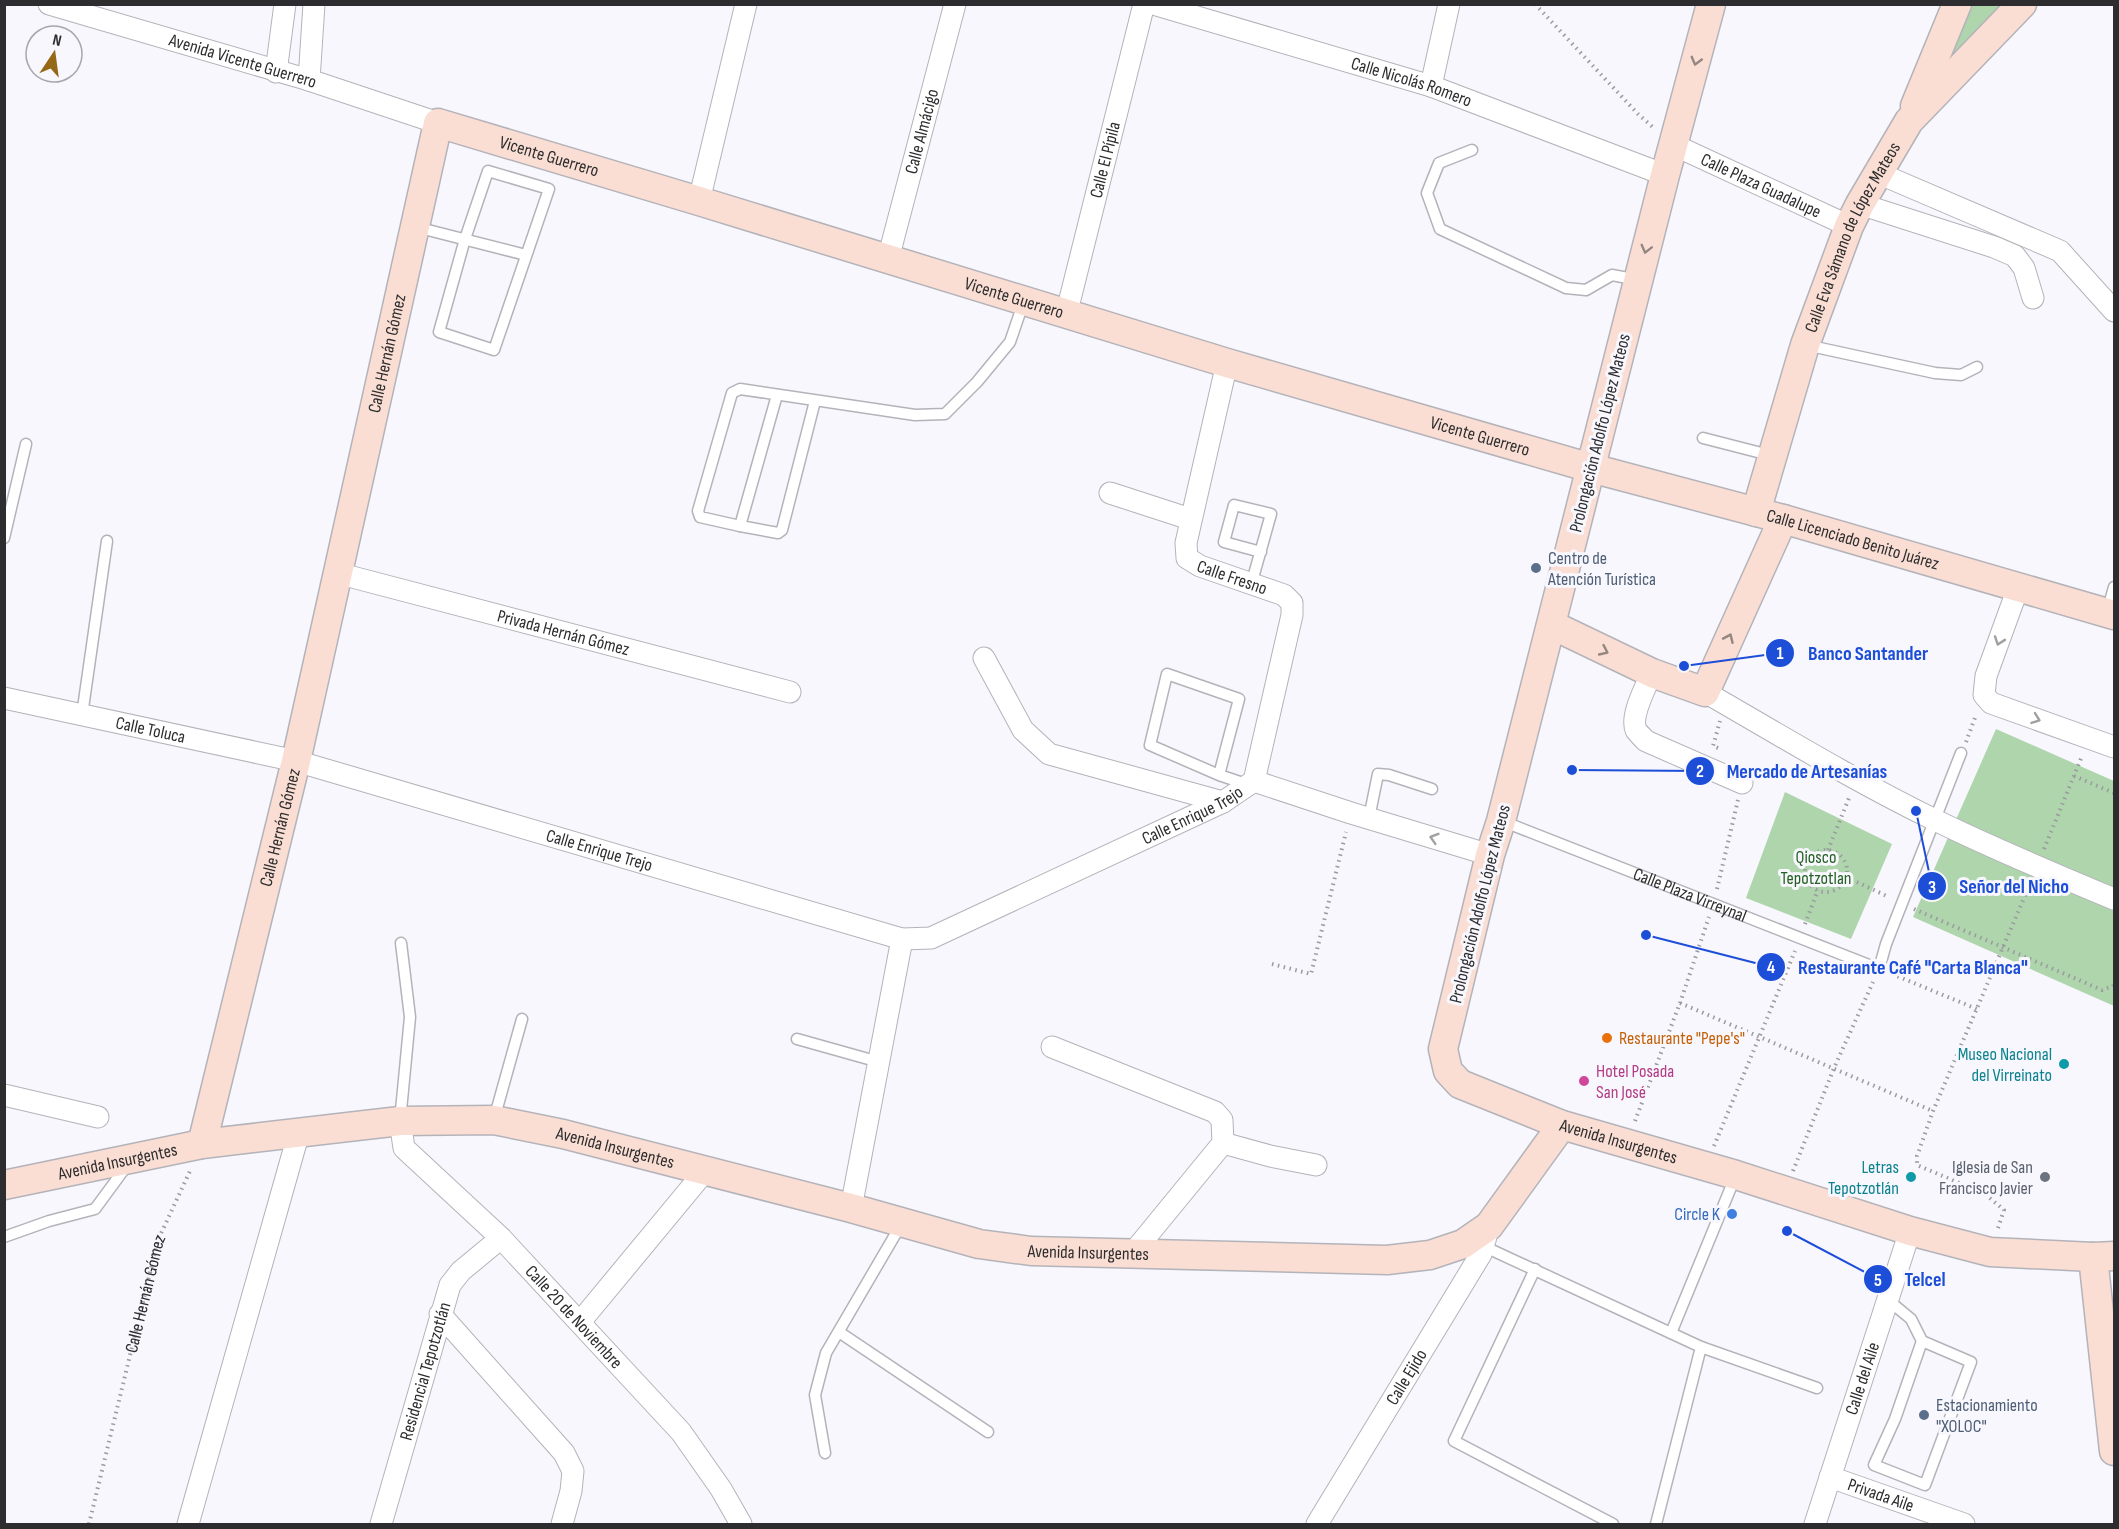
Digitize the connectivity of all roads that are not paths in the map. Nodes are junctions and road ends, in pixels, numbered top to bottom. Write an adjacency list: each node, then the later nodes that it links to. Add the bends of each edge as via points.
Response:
1 (49, 4): 12 (street, Avenida Vicente Guerrero)
2 (285, 4): 12 (street)
3 (314, 4): 13 (street)
4 (746, 4): 21 (street)
5 (955, 4): 26 (street, Calle Almácigo)
6 (1144, 4): 31 (street, Calle El Pípila)
7 (1153, 4): 14 (street, Calle Nicolás Romero)
8 (1449, 4): 14 (street)
9 (1712, 4): 17 (street, Prolongación Adolfo López Mateos, one-way to 17)
10 (1957, 4): 15 (street)
11 (2022, 4): 15 (street, Calle Eva Sámano de López Mateos)
12 (276, 72): 13 (street, Avenida Vicente Guerrero)
13 (309, 80): 16 (street, Avenida Vicente Guerrero)
14 (1431, 86): 20 (street, Calle Nicolás Romero)
15 (1909, 121): 19 (street, Calle Eva Sámano de López Mateos)
16 (438, 123): 21 (street, Vicente Guerrero); 23 (street, Calle Hernán Gómez)
17 (1674, 145): 20 (street, Prolongación Adolfo López Mateos); 22 (street, Calle Plaza Guadalupe)
18 (1472, 150): 27 (lane, via 1439,163 1426,193 1440,229 1566,288 1586,290 1612,275)
19 (1878, 173): 22 (street, Calle Eva Sámano de López Mateos); 30 (street, via 2060,251)
20 (1665, 175): 27 (street, Prolongación Adolfo López Mateos, one-way to 27)
21 (699, 201): 26 (street, Vicente Guerrero)
22 (1855, 215): 28 (street, Calle Plaza Guadalupe, via 1983,243 2015,256 2024,268); 32 (street, Calle Eva Sámano de López Mateos)
23 (415, 227): 24 (lane); 48 (street, Calle Hernán Gómez)
24 (465, 239): 25 (lane); 25 (lane, via 488,171 549,189); 25 (lane, via 439,332 494,350)
25 (526, 255)
26 (888, 259): 29 (street, Vicente Guerrero)
27 (1638, 280): 40 (street, Prolongación Adolfo López Mateos)
28 (2033, 298)
29 (1024, 300): 31 (street, Vicente Guerrero); 36 (lane, via 1010,342 945,414 915,415)
30 (2115, 311)
31 (1066, 315): 33 (street, Vicente Guerrero)
32 (1805, 345): 34 (lane, via 1935,373 1961,375); 39 (street, Calle Eva Sámano de López Mateos)
33 (1227, 363): 40 (street, Vicente Guerrero); 43 (street, Calle Fresno)
34 (1977, 367)
35 (777, 395): 36 (lane); 44 (lane); 44 (lane, via 740,389 732,393 698,511 700,517)
36 (815, 401): 44 (lane, via 782,530 778,533)
37 (1703, 438): 39 (lane)
38 (26, 444): 45 (lane)
39 (1773, 456): 42 (street, Calle Eva Sámano de López Mateos)
40 (1591, 468): 42 (street, Calle Licenciado Benito Juárez); 52 (street, Prolongación Adolfo López Mateos)
41 (1110, 493): 43 (street)
42 (1769, 515): 50 (street, Calle Licenciado Benito Juárez); 56 (street, Calle Eva Sámano de López Mateos, one-way to 42)
43 (1190, 519): 49 (street, Calle Fresno, via 1187,558)
44 (740, 526)
45 (4, 538)
46 (107, 541): 58 (lane)
47 (1261, 552): 47 (lane, via 1272,514 1234,505 1224,542); 49 (lane)
48 (338, 573): 55 (street, Privada Hernán Gómez); 61 (street, Calle Hernán Gómez)
49 (1251, 585): 63 (street, Calle Fresno, via 1284,595 1292,603)
50 (2018, 588): 51 (street, Calle Licenciado Benito Juárez); 59 (street, one-way to 59, via 1986,676 1984,695 1991,703)
51 (2112, 605)
52 (1552, 626): 54 (street, one-way to 54); 69 (street, Prolongación Adolfo López Mateos)
53 (984, 658): 66 (street, via 1023,730 1049,754)
54 (1652, 673): 56 (street); 64 (street, via 1635,719 1636,729 1646,741)
55 (790, 692)
56 (1705, 692): 68 (street)
57 (4, 698): 58 (street, Calle Toluca)
58 (82, 715): 61 (street, Calle Toluca)
59 (2115, 747)
60 (1961, 753): 68 (lane)
61 (296, 761): 72 (street, Calle Enrique Trejo); 85 (street, Calle Hernán Gómez)
62 (1219, 776): 62 (lane, via 1150,745 1167,674 1239,699); 63 (lane)
63 (1251, 783): 66 (street, Calle Enrique Trejo); 67 (street, Calle Enrique Trejo)
64 (1742, 783)
65 (1432, 789): 67 (lane, via 1378,774)
66 (1223, 802): 72 (street, Calle Enrique Trejo, via 931,938)
67 (1360, 816): 70 (street, Calle Enrique Trejo, one-way to 67)
68 (1935, 820): 69 (lane, Calle Plaza Virreynal, via 1879,969); 71 (street)
69 (1501, 821): 70 (street, Prolongación Adolfo López Mateos)
70 (1490, 855): 82 (street, Prolongación Adolfo López Mateos, via 1443,1049 1448,1071 1460,1084)
71 (2115, 899)
72 (902, 939): 77 (street)
73 (401, 943): 81 (lane, via 410,1017)
74 (522, 1019): 80 (lane)
75 (797, 1040): 77 (lane)
76 (1052, 1047): 84 (street, via 1215,1112 1222,1120)
77 (879, 1062): 91 (street)
78 (4, 1095): 79 (street)
79 (98, 1117)
80 (494, 1119): 81 (street, Avenida Insurgentes); 88 (street, Avenida Insurgentes)
81 (400, 1121): 83 (street, Avenida Insurgentes); 96 (street, Calle 20 de Noviembre, via 404,1148)
82 (1562, 1125): 89 (street, Avenida Insurgentes); 94 (street, Avenida Insurgentes)
83 (299, 1132): 85 (street, Avenida Insurgentes); 112 (street)
84 (1222, 1143): 87 (street); 97 (street)
85 (202, 1144): 86 (street, Avenida Insurgentes)
86 (132, 1159): 90 (street, Avenida Insurgentes); 95 (lane, via 95,1209)
87 (1316, 1164)
88 (705, 1171): 91 (street, Avenida Insurgentes); 102 (street)
89 (1736, 1175): 93 (street, Avenida Insurgentes); 104 (lane)
90 (4, 1185)
91 (851, 1208): 92 (street, Avenida Insurgentes)
92 (902, 1223): 97 (street, Avenida Insurgentes, via 979,1244 1031,1251); 103 (lane)
93 (1910, 1231): 98 (street, Avenida Insurgentes, via 1990,1252); 100 (street, Calle del Aile)
94 (1486, 1236): 97 (street, Avenida Insurgentes, via 1430,1255 1387,1260); 99 (lane); 116 (street, Calle Ejido, via 1481,1254)
95 (4, 1237)
96 (501, 1238): 101 (street, Residencial Tepotzotlán, via 461,1271 450,1285); 102 (street, Calle 20 de Noviembre)
97 (1132, 1254)
98 (2104, 1256): 109 (street)
99 (1535, 1269): 104 (lane); 117 (lane, via 1454,1441)
100 (1888, 1300): 105 (lane, via 1911,1319); 111 (street, Calle del Aile)
101 (440, 1314): 113 (street, Residencial Tepotzotlán); 114 (street, via 564,1453 573,1472)
102 (580, 1322): 115 (street, Calle 20 de Noviembre, via 681,1432)
103 (839, 1332): 108 (lane); 110 (lane, via 826,1353 815,1395)
104 (1671, 1333): 106 (lane)
105 (1923, 1341): 105 (lane, via 1874,1465 1925,1485 1971,1362)
106 (1701, 1347): 107 (lane); 118 (lane)
107 (1817, 1388)
108 (988, 1432)
109 (2115, 1451)
110 (825, 1453)
111 (1830, 1477): 119 (street, Calle del Aile); 120 (street, Privada Aile)
112 (188, 1524)
113 (381, 1524)
114 (562, 1524)
115 (741, 1524)
116 (1317, 1524)
117 (1613, 1524)
118 (1656, 1524)
119 (1815, 1524)
120 (1964, 1524)

